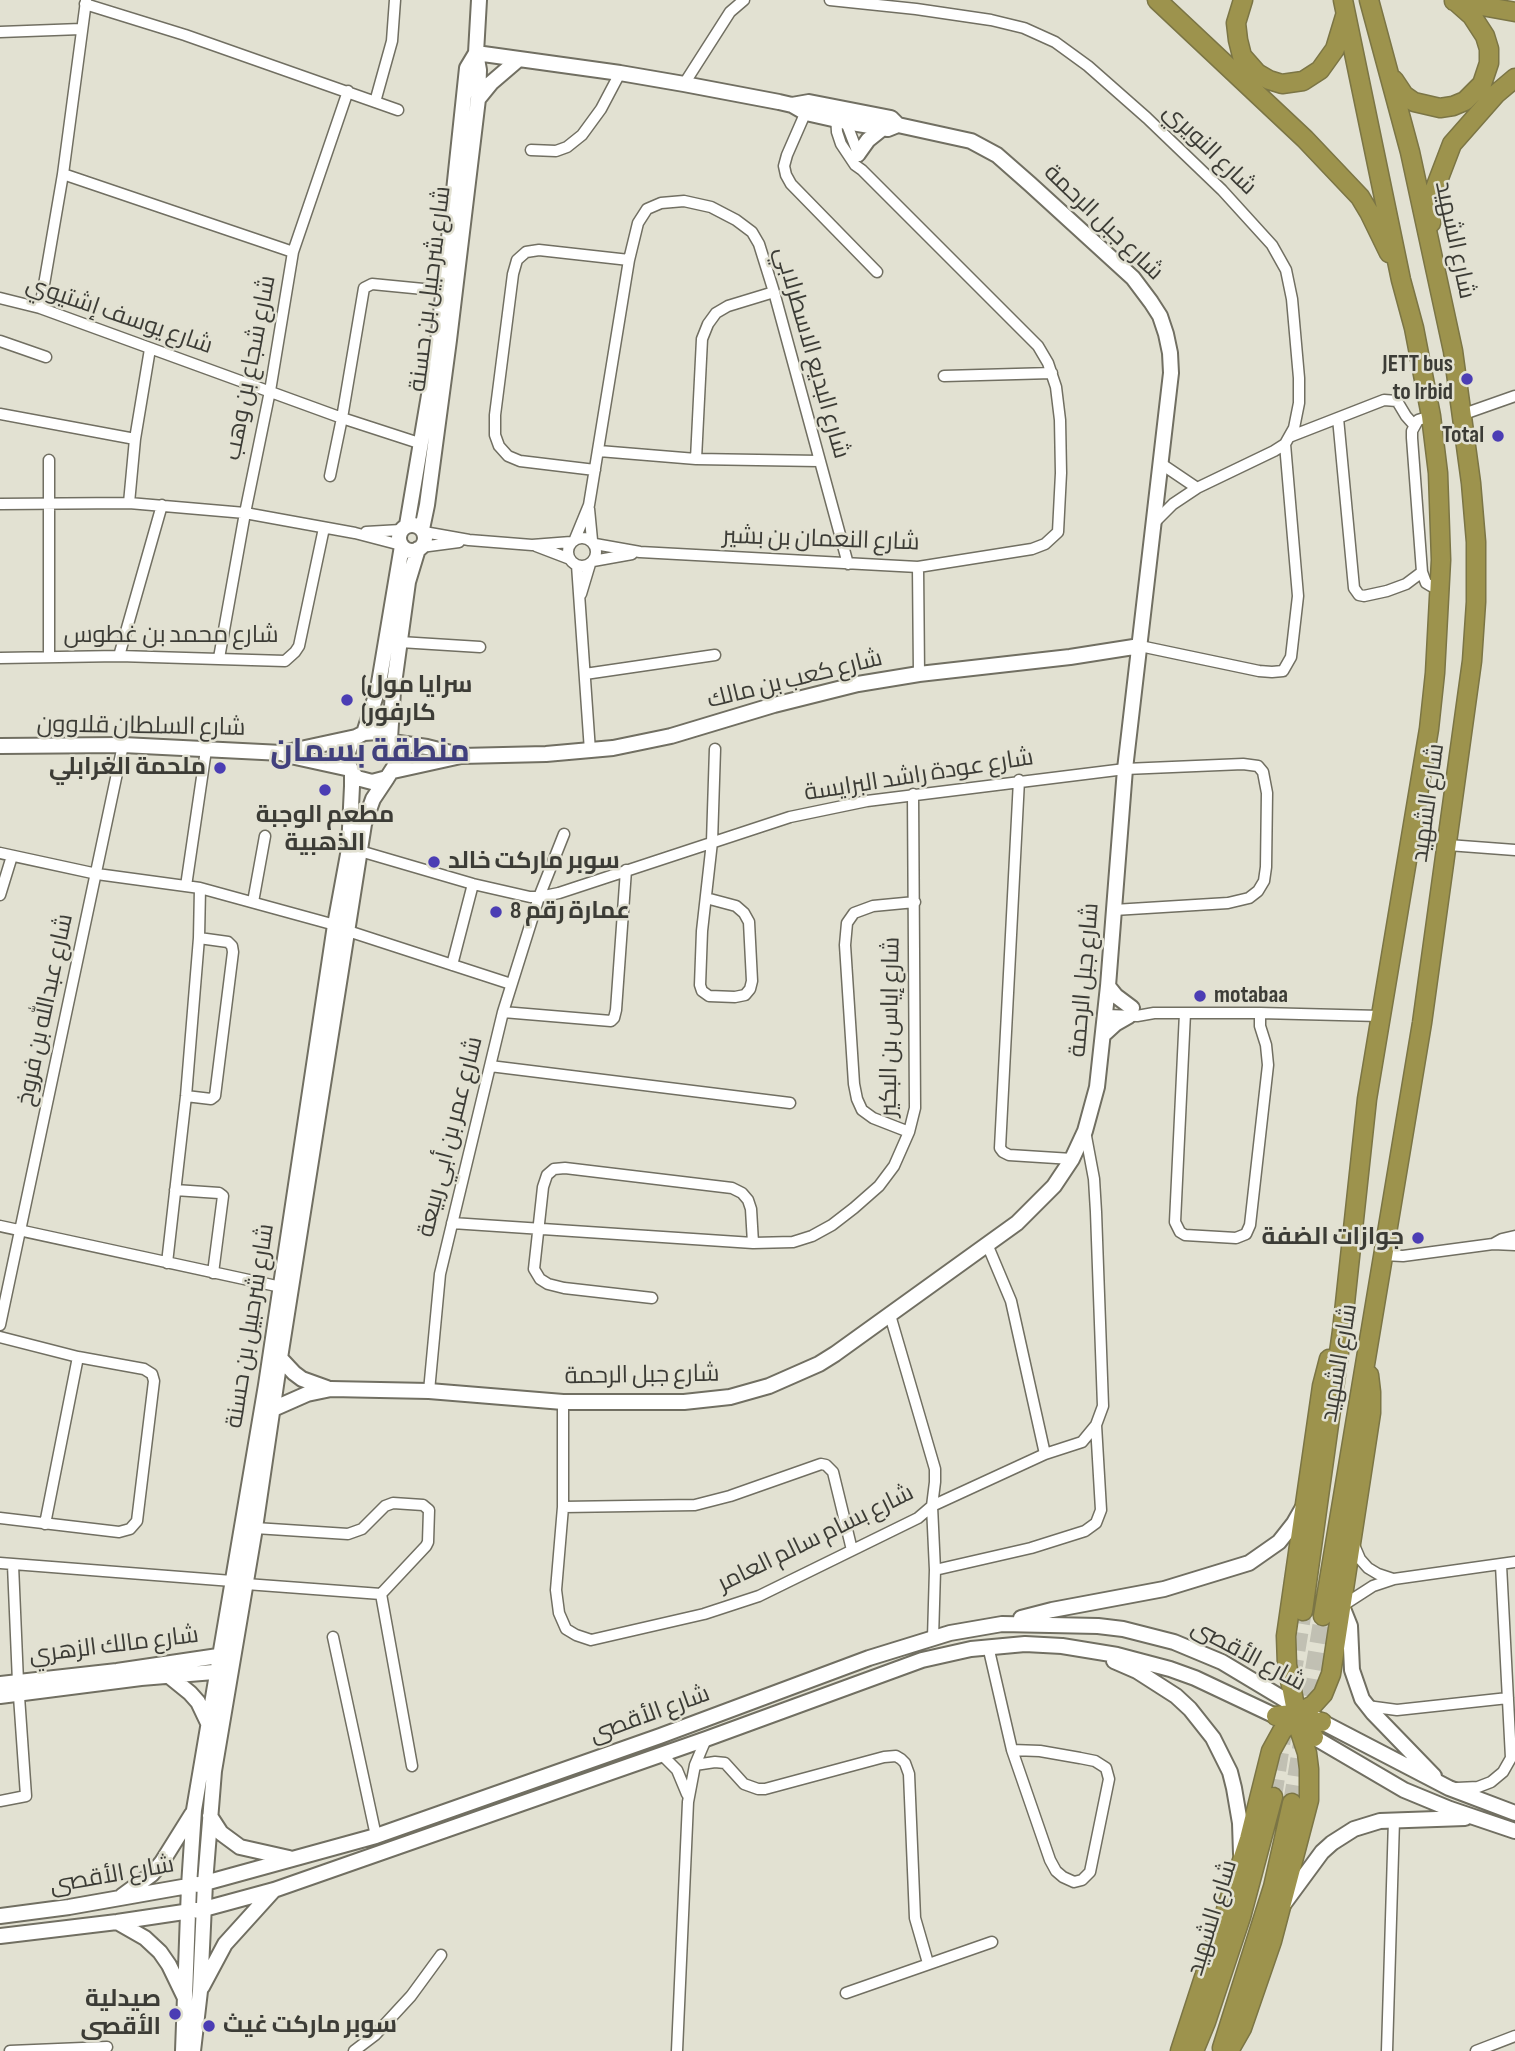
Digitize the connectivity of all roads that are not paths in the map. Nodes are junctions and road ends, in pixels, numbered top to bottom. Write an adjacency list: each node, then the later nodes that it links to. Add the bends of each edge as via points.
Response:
1 (395, 0): 23 (street, via 392,41)
2 (479, 0): 16 (street, شارع شرحبيل بن حسنة)
3 (744, 0): 20 (street, via 730,12)
4 (830, 0): 9 (street, شارع النويري)
5 (1157, 0): 37 (highway, via 1360,197)
6 (1243, 0): 11 (highway, via 1237,23 1242,56 1257,73 1282,84 1303,81 1320,70 1335,49)
7 (1369, 0): 15 (highway, شارع الشهيد)
8 (1453, 0): 12 (highway); 15 (highway, via 1478,24 1489,49 1486,76 1465,101 1440,108 1414,102 1398,86)
9 (846, 1): 55 (street, شارع النويري, via 991,20 1024,27 1055,42 1147,118 1222,190 1272,245 1286,270 1299,378 1297,417)
10 (85, 2): 13 (street); 21 (street)
11 (1345, 6): 37 (highway, شارع الشهيد)
12 (1515, 12)
13 (81, 29): 14 (street); 32 (street)
14 (0, 32)
15 (1382, 46): 35 (highway, شارع الشهيد)
16 (476, 54): 17 (street, شارع جبل الرحمة); 22 (street, شارع شرحبيل بن حسنة); 38 (street, شارع شرحبيل بن حسنة, via 467,68)
17 (519, 59): 18 (street, شارع جبل الرحمة); 22 (street)
18 (620, 73): 20 (street, شارع جبل الرحمة); 29 (street, via 582,135 556,151)
19 (1515, 78): 35 (highway, via 1452,144 1434,191)
20 (684, 84): 24 (street, شارع جبل الرحمة)
21 (348, 91): 23 (street); 33 (street, شارع شجاع بن وهب)
22 (478, 99): 73 (street, شارع شرحبيل بن حسنة, via 427,505)
23 (375, 102): 25 (street)
24 (808, 108): 26 (street, شارع جبل الرحمة); 36 (street, via 787,155 786,175)
25 (398, 110)
26 (842, 115): 27 (street, شارع جبل الرحمة, via 891,118); 28 (street, شارع جبل الرحمة); 30 (street); 31 (street, شارع النعمان بن بشير, via 837,132 847,155)
27 (898, 125): 28 (street, شارع جبل الرحمة); 61 (street, شارع جبل الرحمة, via 958,137 986,148 1133,278 1160,316 1170,353)
28 (883, 128): 30 (street)
29 (531, 149)
30 (858, 154): 31 (street)
31 (862, 170): 45 (street, شارع النعمان بن بشير, via 1038,346)
32 (63, 174): 33 (street); 41 (street)
33 (293, 252): 47 (street, شارع شجاع بن وهب)
34 (629, 260): 39 (street, شارع البديع الاسطرلابي, via 638,223 648,209 684,201 711,207 752,232); 57 (street, شارع البديع الاسطرلابي); 62 (street, via 539,250 526,252 517,260 513,274 495,415 499,446 520,461)
35 (1434, 265): 50 (highway, شارع الشهيد)
36 (877, 272)
37 (1401, 280): 53 (highway, شارع الشهيد, via 1414,328)
38 (444, 291): 51 (street, via 372,284 364,288); 56 (street, شارع شرحبيل بن حسنة)
39 (775, 292): 58 (street, via 728,306 708,324 702,339); 60 (street, شارع البديع الاسطرلابي)
40 (0, 298): 41 (street, شارع يوسف إشتيوي)
41 (40, 308): 43 (street, شارع يوسف إشتيوي)
42 (0, 341): 44 (street)
43 (150, 349): 47 (street, شارع يوسف إشتيوي); 54 (street)
44 (46, 357)
45 (1052, 373): 46 (street); 83 (street, شارع النعمان بن بشير, via 1060,420 1058,533 1032,549)
46 (944, 376)
47 (270, 391): 51 (street, شارع يوسف إشتيوي); 70 (street, شارع شجاع بن وهب)
48 (1515, 396): 50 (street)
49 (0, 414): 54 (street)
50 (1461, 415): 114 (highway, شارع الشهيد, via 1474,513 1476,602)
51 (342, 418): 56 (street, شارع يوسف إشتيوي); 63 (street)
52 (1338, 418): 53 (street, via 1391,399 1406,416); 55 (street); 84 (street, via 1356,592 1364,596 1387,591)
53 (1422, 421): 84 (street, via 1412,438); 85 (highway, شارع الشهيد, via 1440,502)
54 (135, 439): 65 (street)
55 (1287, 440): 64 (street, via 1274,451); 88 (street, شارع النويري, via 1298,596 1291,657 1283,671 1259,671)
56 (422, 444): 73 (street, شارع شرحبيل بن حسنة)
57 (599, 452): 58 (street); 62 (street, شارع البديع الاسطرلابي)
58 (696, 459): 60 (street)
59 (50, 460): 67 (street)
60 (819, 461): 82 (street, شارع البديع الاسطرلابي)
61 (1160, 463): 64 (street); 71 (street, شارع جبل الرحمة)
62 (595, 470): 69 (street, شارع البديع الاسطرلابي)
63 (330, 476)
64 (1197, 488): 71 (street)
65 (129, 503): 67 (street); 68 (street)
66 (0, 505): 67 (street)
67 (48, 505): 91 (street)
68 (162, 505): 70 (street); 92 (street)
69 (589, 505): 75 (street, شارع البديع الاسطرلابي); 76 (street, شارع البديع الاسطرلابي)
70 (245, 513): 72 (street); 94 (street, شارع شجاع بن وهب)
71 (1154, 523): 88 (street, شارع جبل الرحمة)
72 (324, 528): 73 (street); 94 (street, شارع محمد بن غطوس, via 295,652 285,661)
73 (409, 535): 74 (street); 78 (street, via 409,551); 97 (street, شارع شرحبيل بن حسنة, via 379,689)
74 (469, 540): 77 (street); 78 (street)
75 (573, 541): 76 (street, via 583,537); 77 (street); 80 (street, via 568,551)
76 (593, 542): 79 (street, شارع النعمان بن بشير); 81 (street, via 597,553)
77 (532, 545): 80 (street)
78 (420, 548): 87 (street, via 411,570)
79 (640, 552): 81 (street, شارع النعمان بن بشير); 82 (street, شارع النعمان بن بشير)
80 (574, 562): 81 (street); 86 (street)
81 (592, 562): 86 (street)
82 (848, 564): 83 (street, شارع النعمان بن بشير)
83 (918, 567): 96 (street)
84 (1422, 572): 85 (street, via 1426,583)
85 (1440, 589): 140 (highway, شارع الشهيد, via 1429,729)
86 (578, 604): 95 (street)
87 (400, 642): 89 (street); 98 (street)
88 (1140, 646): 96 (street, شارع كعب بن مالك); 106 (street, شارع جبل الرحمة)
89 (480, 647)
90 (715, 655): 95 (street)
91 (49, 656): 92 (street, شارع محمد بن غطوس); 93 (street, شارع محمد بن غطوس)
92 (119, 656): 94 (street, شارع محمد بن غطوس)
93 (0, 658)
94 (219, 659)
95 (585, 674): 103 (street)
96 (919, 674): 103 (street, شارع كعب بن مالك, via 821,692 643,743)
97 (360, 735): 98 (street, via 378,732); 104 (street, شارع السلطان قلاوون); 107 (street, via 348,752)
98 (391, 740): 105 (street, شارع كعب بن مالك); 108 (street, via 397,756)
99 (123, 745): 100 (street, شارع السلطان قلاوون); 102 (street, شارع السلطان قلاوون); 120 (street, شارع عبدالله بن فروخ)
100 (0, 746)
101 (715, 749): 113 (street)
102 (206, 750): 104 (street, شارع السلطان قلاوون); 122 (street)
103 (590, 751): 105 (street, شارع كعب بن مالك)
104 (282, 753): 107 (street, شارع السلطان قلاوون)
105 (461, 756): 108 (street, شارع كعب بن مالك)
106 (1125, 769): 109 (street, شارع عودة راشد البرايسة); 129 (street, شارع جبل الرحمة); 129 (street, شارع عودة راشد البرايسة, via 1258,766 1267,793 1266,867 1258,891 1239,901)
107 (351, 770): 108 (street, via 372,782); 130 (street, شارع شرحبيل بن حسنة)
108 (390, 774): 116 (street, شارع شرحبيل بن حسنة, via 368,811)
109 (1019, 780): 110 (street, شارع عودة راشد البرايسة); 147 (street, via 1001,1150)
110 (913, 794): 113 (street, شارع عودة راشد البرايسة, via 803,814); 128 (street, شارع إياس بن البكير)
111 (564, 834): 125 (street, شارع عمر بن أبي ربيعة)
112 (265, 836): 127 (street)
113 (712, 842): 119 (street, شارع عودة راشد البرايسة); 126 (street)
114 (1448, 845): 115 (street); 158 (highway, شارع الشهيد)
115 (1515, 850)
116 (360, 851): 121 (street, شارع عودة راشد البرايسة); 130 (street, شارع شرحبيل بن حسنة)
117 (0, 853): 118 (street)
118 (12, 856): 120 (street); 124 (street)
119 (626, 870): 125 (street, شارع عودة راشد البرايسة); 136 (street, via 614,1018)
120 (97, 874): 122 (street); 152 (street, شارع عبدالله بن فروخ)
121 (472, 884): 125 (street, شارع عودة راشد البرايسة); 132 (street)
122 (186, 886): 123 (street)
123 (200, 888): 127 (street); 131 (street)
124 (0, 895)
125 (539, 897): 133 (street, شارع عمر بن أبي ربيعة)
126 (706, 898): 126 (street, via 702,991 722,998 745,995 752,981 749,922 736,906)
127 (253, 902): 130 (street)
128 (915, 902): 146 (street, شارع إياس بن البكير, via 916,1087); 146 (street, via 873,906 854,913 847,923 845,945 857,1099 873,1118)
129 (1114, 910): 134 (street, شارع جبل الرحمة)
130 (341, 928): 132 (street); 161 (street, شارع شرحبيل بن حسنة); 168 (street, شارع شرحبيل بن حسنة)
131 (199, 938): 143 (street); 143 (street, via 228,942 233,953 215,1096)
132 (452, 965): 133 (street)
133 (511, 984): 136 (street, شارع عمر بن أبي ربيعة)
134 (1108, 986): 135 (street, شارع جبل الرحمة); 137 (street)
135 (1106, 1010): 137 (street); 141 (street, شارع جبل الرحمة)
136 (503, 1012): 142 (street, شارع عمر بن أبي ربيعة)
137 (1130, 1012): 138 (street); 141 (street)
138 (1185, 1013): 139 (street); 139 (street, via 1175,1222 1185,1235 1236,1238 1246,1234 1250,1225 1263,1105 1268,1055)
139 (1260, 1013): 140 (street)
140 (1380, 1016): 165 (highway, شارع الشهيد, via 1362,1132)
141 (1103, 1035): 145 (street, شارع جبل الرحمة, via 1097,1087)
142 (490, 1066): 144 (street); 149 (street, شارع عمر بن أبي ربيعة)
143 (186, 1096): 148 (street)
144 (790, 1103)
145 (1085, 1131): 147 (street, شارع جبل الرحمة); 174 (street, via 1096,1212 1103,1406)
146 (909, 1132): 154 (street, شارع إياس بن البكير, via 894,1166 879,1185 832,1225 793,1242)
147 (1072, 1160): 155 (street, شارع جبل الرحمة, via 1037,1204)
148 (175, 1190): 159 (street); 160 (street, via 223,1196)
149 (452, 1223): 151 (street, شارع إياس بن البكير); 171 (street, شارع عمر بن أبي ربيعة, via 440,1275)
150 (0, 1226): 152 (street)
151 (538, 1228): 154 (street, شارع إياس بن البكير); 154 (street, via 547,1175 565,1168 732,1188 748,1200); 162 (street, via 534,1269 548,1284)
152 (20, 1231): 159 (street); 164 (street, شارع عبدالله بن فروخ)
153 (1515, 1236): 156 (street)
154 (753, 1243)
155 (987, 1244): 163 (street, شارع جبل الرحمة); 175 (street, via 1011,1301)
156 (1493, 1244): 157 (street); 158 (street)
157 (1515, 1245)
158 (1383, 1255): 169 (highway, شارع الشهيد)
159 (167, 1263): 160 (street)
160 (213, 1273): 161 (street)
161 (281, 1287): 190 (street, شارع شرحبيل بن حسنة)
162 (652, 1298)
163 (890, 1315): 172 (street, شارع جبل الرحمة, via 819,1364 749,1393 684,1402); 177 (street, شارع بسام سالم العامر, via 933,1461)
164 (0, 1325)
165 (1342, 1331): 176 (highway, via 1322,1386); 193 (highway, شارع الشهيد)
166 (0, 1336): 167 (street)
167 (78, 1357): 180 (street); 180 (street, via 144,1369 155,1381 137,1521 119,1532)
168 (280, 1358): 170 (street, شارع جبل الرحمة, via 302,1379); 173 (street, شارع شرحبيل بن حسنة)
169 (1365, 1361): 182 (highway, via 1371,1413); 194 (highway, شارع الشهيد)
170 (331, 1389): 171 (street, شارع جبل الرحمة); 173 (street, شارع جبل الرحمة)
171 (429, 1391): 172 (street, شارع جبل الرحمة)
172 (563, 1402): 178 (street, شارع بسام سالم العامر)
173 (273, 1409): 181 (street, شارع شرحبيل بن حسنة)
174 (1096, 1426): 175 (street, via 1082,1442); 188 (street, via 1101,1510 1096,1523 1085,1531 1031,1548)
175 (1045, 1454): 177 (street)
176 (1305, 1501): 195 (street, via 1287,1533 1249,1563 1164,1589); 210 (highway, via 1286,1636)
177 (932, 1506): 183 (street, شارع بسام سالم العامر, via 919,1518); 188 (street)
178 (563, 1507): 183 (street, via 695,1504 821,1464 833,1472); 183 (street, شارع بسام سالم العامر, via 556,1590 559,1613 566,1629 591,1640 725,1608)
179 (0, 1518): 180 (street)
180 (45, 1524)
181 (255, 1528): 190 (street, شارع شرحبيل بن حسنة); 191 (street, via 348,1534 362,1529 385,1506 423,1505 429,1510 428,1542)
182 (1351, 1540): 189 (street, via 1368,1568); 192 (highway)
183 (852, 1550)
184 (1515, 1562): 187 (street)
185 (0, 1563): 186 (street)
186 (13, 1565): 190 (street); 206 (street)
187 (1501, 1565): 189 (street); 208 (street)
188 (935, 1570): 198 (street)
189 (1394, 1579): 192 (street)
190 (239, 1582): 191 (street); 196 (street, شارع شرحبيل بن حسنة); 201 (street, شارع شرحبيل بن حسنة)
191 (381, 1594): 216 (street)
192 (1342, 1606): 209 (street, via 1350,1626 1352,1670); 210 (highway, via 1329,1681 1318,1700)
193 (1303, 1611)
194 (1323, 1616)
195 (1002, 1624): 198 (street, شارع الأقصى); 210 (street, شارع الأقصى, via 1098,1626 1174,1642 1222,1662)
196 (223, 1635): 201 (street, شارع شرحبيل بن حسنة); 202 (street)
197 (333, 1637): 228 (street)
198 (933, 1638): 228 (street, شارع الأقصى)
199 (988, 1646): 200 (street, شارع الأقصى); 212 (street, شارع الأقصى, via 922,1660); 213 (street)
200 (1090, 1650): 210 (street, شارع الأقصى, via 1170,1668); 230 (street, via 1167,1689 1213,1738 1230,1772 1238,1806)
201 (226, 1656): 202 (street, شارع مالك الزهري); 203 (street, شارع شرحبيل بن حسنة)
202 (195, 1659): 206 (street, شارع مالك الزهري)
203 (223, 1671): 204 (street, شارع مالك الزهري); 211 (street, شارع شرحبيل بن حسنة); 224 (street, شارع شرحبيل بن حسنة)
204 (169, 1676): 206 (street, شارع مالك الزهري); 211 (street, via 198,1702)
205 (0, 1684): 206 (street, شارع مالك الزهري)
206 (18, 1688): 207 (street, شارع مالك الزهري); 219 (street, via 26,1796)
207 (0, 1696)
208 (1508, 1698): 209 (street, via 1397,1710); 217 (street, via 1508,1765 1485,1785)
209 (1367, 1706): 217 (street)
210 (1297, 1718): 217 (street); 225 (street, via 1404,1790); 230 (highway, via 1270,1751); 235 (highway, via 1309,1769 1309,1800)
211 (208, 1723): 222 (street, شارع شرحبيل بن حسنة)
212 (706, 1739): 214 (street, شارع الأقصى); 215 (street)
213 (1012, 1750): 213 (street, via 1061,1754 1106,1768 1109,1779 1090,1872 1082,1880 1074,1882 1056,1871)
214 (661, 1754): 220 (street, via 682,1780); 233 (street, شارع الأقصى)
215 (695, 1765): 220 (street); 243 (street, via 725,1763 744,1784 765,1789 884,1756 901,1759 909,1774 915,1918)
216 (412, 1766)
217 (1446, 1787): 223 (street)
218 (1273, 1797): 255 (highway, شارع الشهيد, via 1241,1917)
219 (0, 1801)
220 (688, 1802): 253 (street)
221 (1292, 1803): 256 (highway, شارع الشهيد, via 1264,1916)
222 (194, 1810): 232 (street, شارع شرحبيل بن حسنة); 234 (street, via 152,1874)
223 (1515, 1813)
224 (210, 1815): 229 (street, via 221,1833 240,1847); 231 (street, شارع شرحبيل بن حسنة)
225 (1473, 1817): 226 (street); 227 (street)
226 (1394, 1820): 235 (street, via 1367,1824 1332,1843); 258 (street)
227 (1515, 1831)
228 (376, 1836): 229 (street, شارع الأقصى)
229 (294, 1859): 231 (street, شارع الأقصى)
230 (1240, 1864): 254 (highway)
231 (205, 1882): 232 (street, شارع الأقصى); 236 (street, شارع شرحبيل بن حسنة)
232 (188, 1886): 234 (street, شارع الأقصى); 237 (street, شارع شرحبيل بن حسنة)
233 (274, 1890): 236 (street, شارع الأقصى); 244 (street, via 225,1944)
234 (118, 1899): 238 (street, شارع الأقصى)
235 (1282, 1906): 257 (highway, via 1242,2028)
236 (204, 1909): 237 (street, شارع الأقصى); 244 (street, شارع شرحبيل بن حسنة)
237 (187, 1912): 239 (street, شارع الأقصى); 246 (street, شارع شرحبيل بن حسنة)
238 (0, 1916)
239 (117, 1922): 240 (street, شارع الأقصى); 246 (street, via 160,1952)
240 (0, 1936)
241 (992, 1942): 243 (street)
242 (441, 1955): 252 (street, via 411,1996)
243 (928, 1963): 245 (street)
244 (200, 1991): 251 (street, شارع شرحبيل بن حسنة)
245 (846, 1993)
246 (186, 1999): 250 (street, شارع شرحبيل بن حسنة)
247 (1515, 2036): 259 (street)
248 (107, 2047): 249 (street)
249 (13, 2051)
250 (183, 2051)
251 (193, 2051)
252 (354, 2051)
253 (677, 2051)
254 (1180, 2051)
255 (1194, 2051)
256 (1221, 2051)
257 (1229, 2051)
258 (1387, 2051)
259 (1476, 2051)

